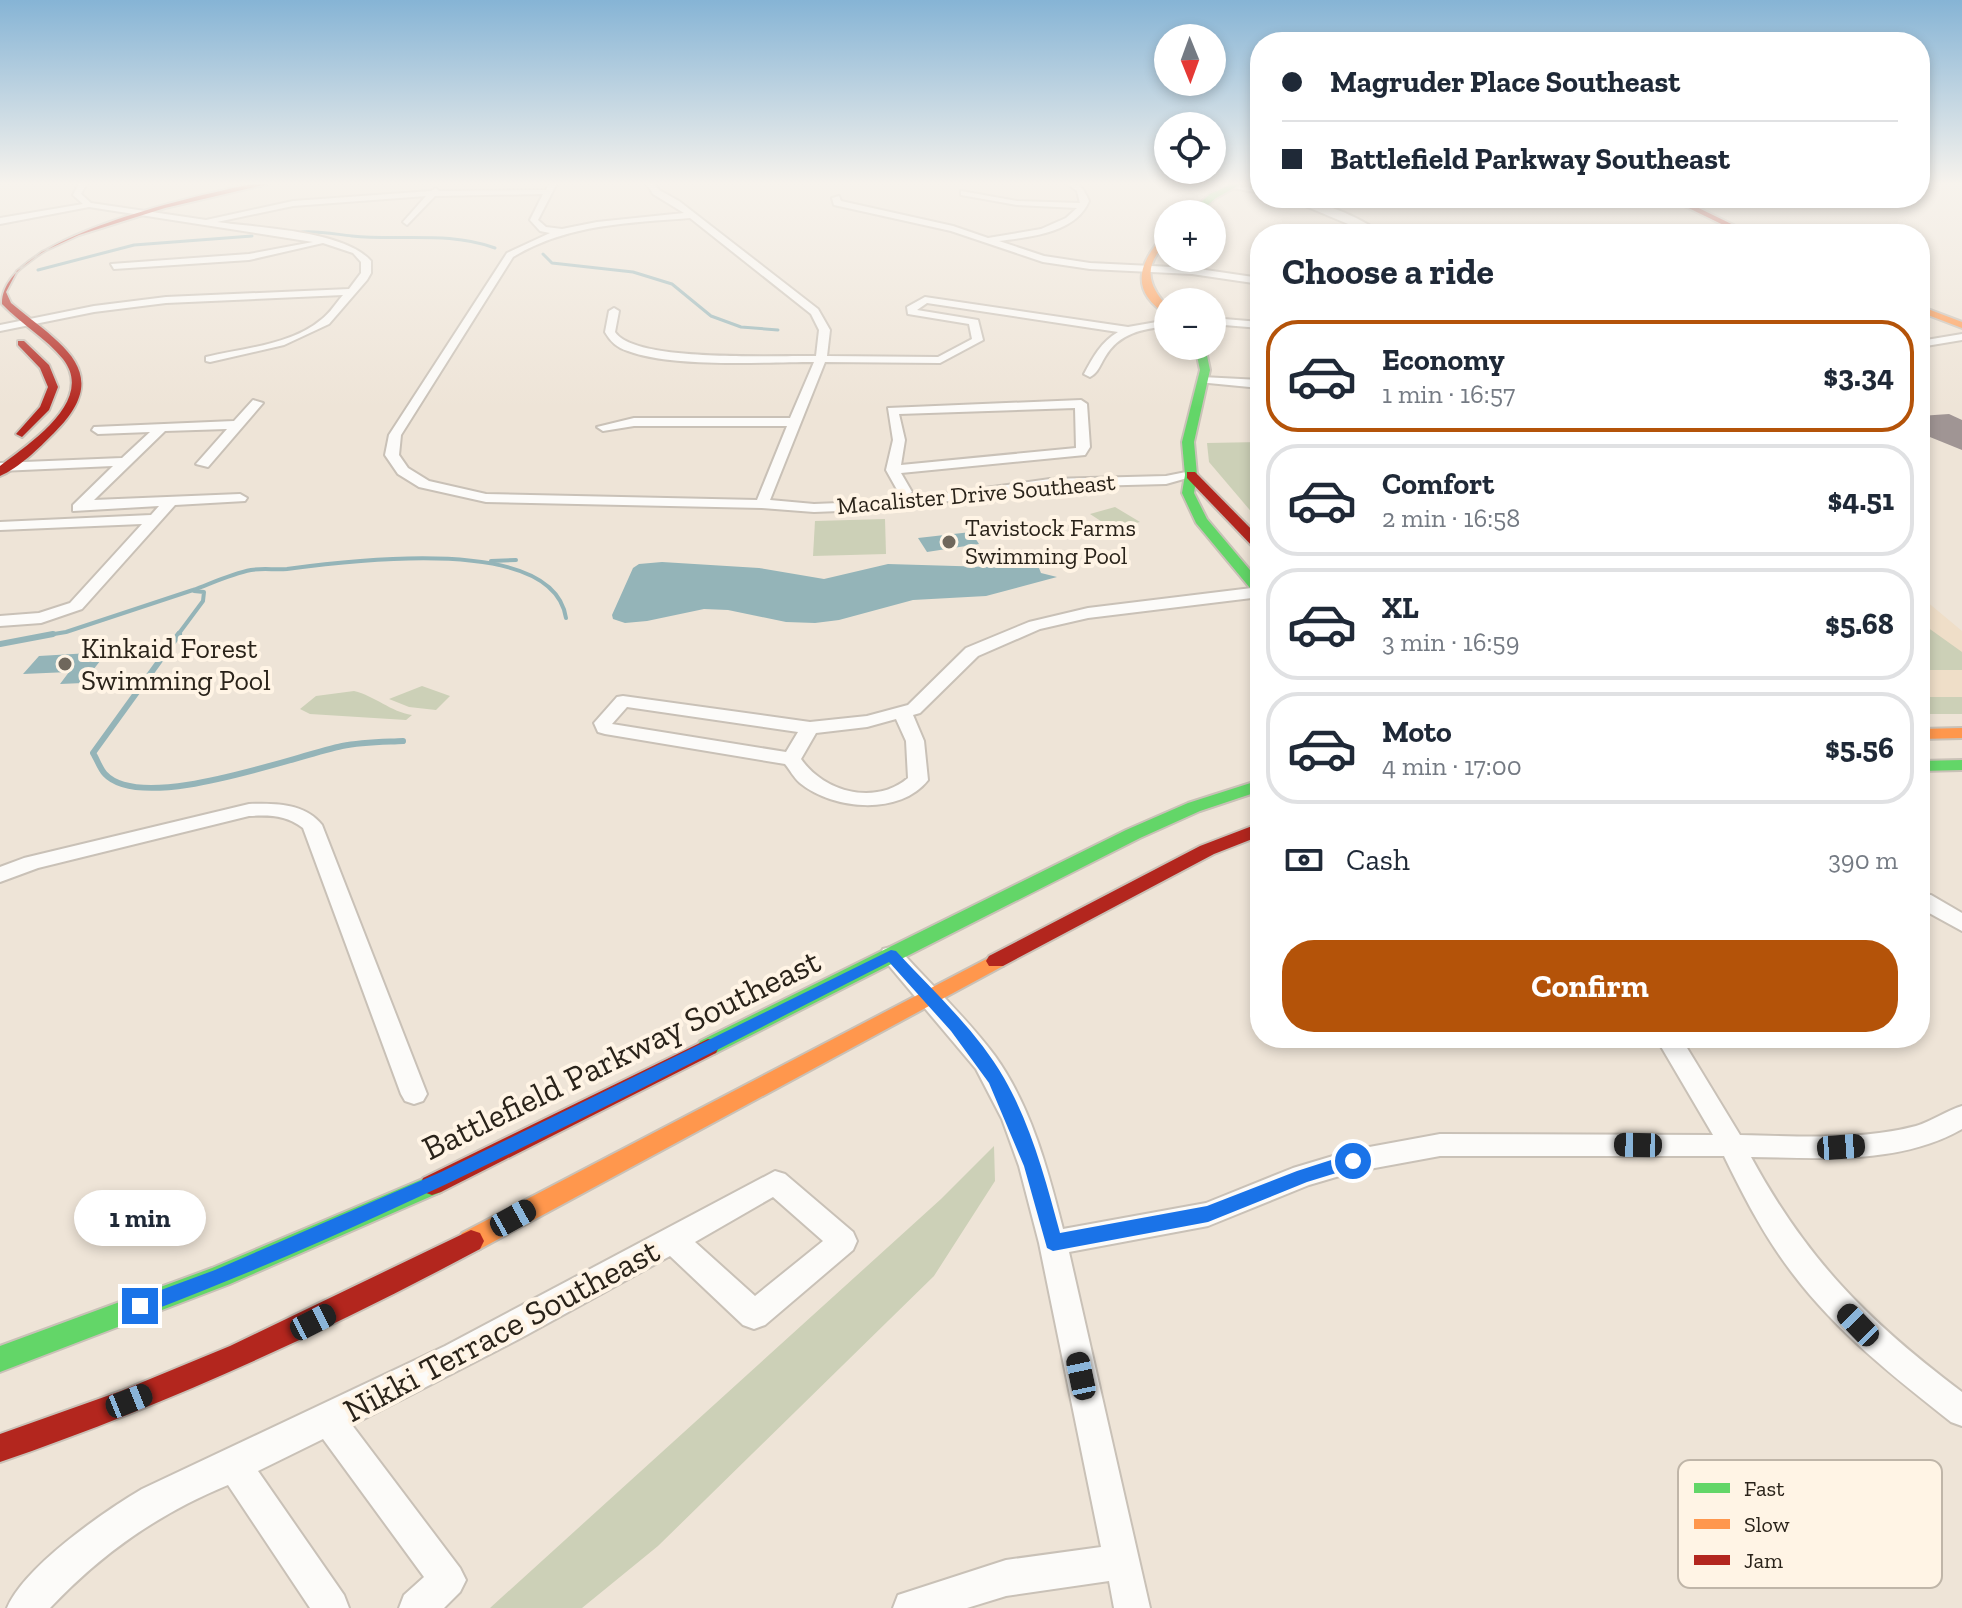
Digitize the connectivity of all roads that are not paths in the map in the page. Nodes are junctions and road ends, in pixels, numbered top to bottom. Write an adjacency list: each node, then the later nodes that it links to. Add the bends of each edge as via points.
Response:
1 (28, 258): 17 (street, via 7,274 2,295)
2 (233, 258): 8 (street)
3 (363, 258): 11 (street, via 366,273)
4 (508, 258): 50 (street, Macalister Drive Southeast, via 395,435 396,463 424,484 495,499)
5 (747, 258): 26 (street, via 815,311 827,332)
6 (1040, 258): 9 (street)
7 (1146, 258): 9 (street)
8 (114, 266)
9 (1143, 268): 10 (street); 12 (street, via 1145,286)
10 (1250, 279)
11 (351, 292): 17 (street, via 166,300); 27 (street, via 325,322 300,336)
12 (1154, 296)
13 (1930, 305): 16 (street)
14 (614, 311): 26 (street, via 611,335 642,352 688,358)
15 (1930, 313): 21 (street)
16 (1962, 318)
17 (26, 322): 22 (street); 43 (street, via 73,364 78,391 55,426)
18 (1226, 322): 19 (street)
19 (1250, 324)
20 (1154, 325): 23 (street)
21 (1962, 325)
22 (1, 326): 43 (street, via 47,367 53,381 42,413)
23 (1128, 330): 26 (street, via 925,300 912,312 974,322 978,340 940,360); 29 (street, via 1111,338)
24 (1962, 337): 25 (street)
25 (1930, 342)
26 (821, 358): 33 (street)
27 (210, 359)
28 (1205, 360): 30 (street)
29 (1090, 374)
30 (1202, 380): 31 (street); 46 (street, via 1188,442)
31 (1250, 383)
32 (257, 403): 34 (street)
33 (797, 422): 35 (street, via 634,422); 50 (street)
34 (238, 425): 36 (street); 38 (street)
35 (603, 427)
36 (161, 428): 37 (street); 39 (street)
37 (98, 430)
38 (225, 439): 39 (street); 42 (street)
39 (147, 442): 41 (street)
40 (1035, 458): 44 (street); 44 (street, via 1084,450 1081,404 892,411 899,440); 45 (street)
41 (126, 462): 43 (street); 51 (street)
42 (203, 464)
43 (2, 465)
44 (893, 470): 47 (street)
45 (1040, 473): 46 (street, Macalister Drive Southeast); 47 (street, Macalister Drive Southeast)
46 (1191, 475): 50 (street, Macalister Drive Southeast, via 1050,483 869,507); 55 (street); 56 (street, via 1188,493 1193,507)
47 (905, 492): 50 (street, Macalister Drive Southeast)
48 (240, 498): 49 (street)
49 (171, 501): 51 (street); 52 (street)
50 (762, 504)
51 (82, 505): 53 (street)
52 (155, 519): 53 (street); 58 (street, via 76,606 41,618)
53 (63, 523): 54 (street)
54 (0, 526)
55 (1250, 536)
56 (1250, 579)
57 (1250, 593): 59 (street, via 1088,613 1017,630 972,652 929,698)
58 (0, 621)
59 (903, 713): 60 (street); 63 (street, via 920,771 918,780 902,793 872,800 846,795 806,778)
60 (810, 728): 63 (street); 63 (street, via 623,701 603,723 605,728)
61 (1962, 733): 62 (street)
62 (1930, 734)
63 (791, 759)
64 (1962, 765): 65 (street)
65 (1930, 766)
66 (1250, 788): 71 (street, Battlefield Parkway Southeast, via 1133,834)
67 (1250, 833): 72 (street, via 1207,850)
68 (0, 875): 74 (street, via 249,810 298,813 312,825)
69 (1930, 904): 70 (street)
70 (1962, 923)
71 (891, 955): 72 (street); 79 (street, Battlefield Parkway Southeast, via 448,1178 221,1276)
72 (928, 995): 78 (street, via 997,1080 1033,1166); 82 (street, via 313,1322 79,1422)
73 (1675, 1048): 76 (street)
74 (414, 1094)
75 (1962, 1116): 76 (street, via 1922,1134 1883,1143)
76 (1732, 1146): 78 (street, via 1482,1143 1399,1151 1303,1176 1208,1214); 80 (street, via 1785,1240 1818,1283 1898,1361)
77 (673, 1240): 77 (street, Nikki Terrace Southeast, via 754,1315 843,1241 775,1182); 81 (street, Nikki Terrace Southeast)
78 (1053, 1243): 84 (street)
79 (0, 1359)
80 (1962, 1411)
81 (329, 1420): 83 (street, Nikki Terrace Southeast); 87 (street, Nikki Terrace Southeast, via 448,1580)
82 (0, 1448)
83 (234, 1465): 85 (street, Nikki Terrace Southeast, via 156,1500 113,1527 68,1562); 86 (street)
84 (1120, 1562): 88 (street, via 1006,1578); 89 (street)
85 (25, 1608)
86 (331, 1608)
87 (417, 1608)
88 (911, 1608)
89 (1132, 1608)

